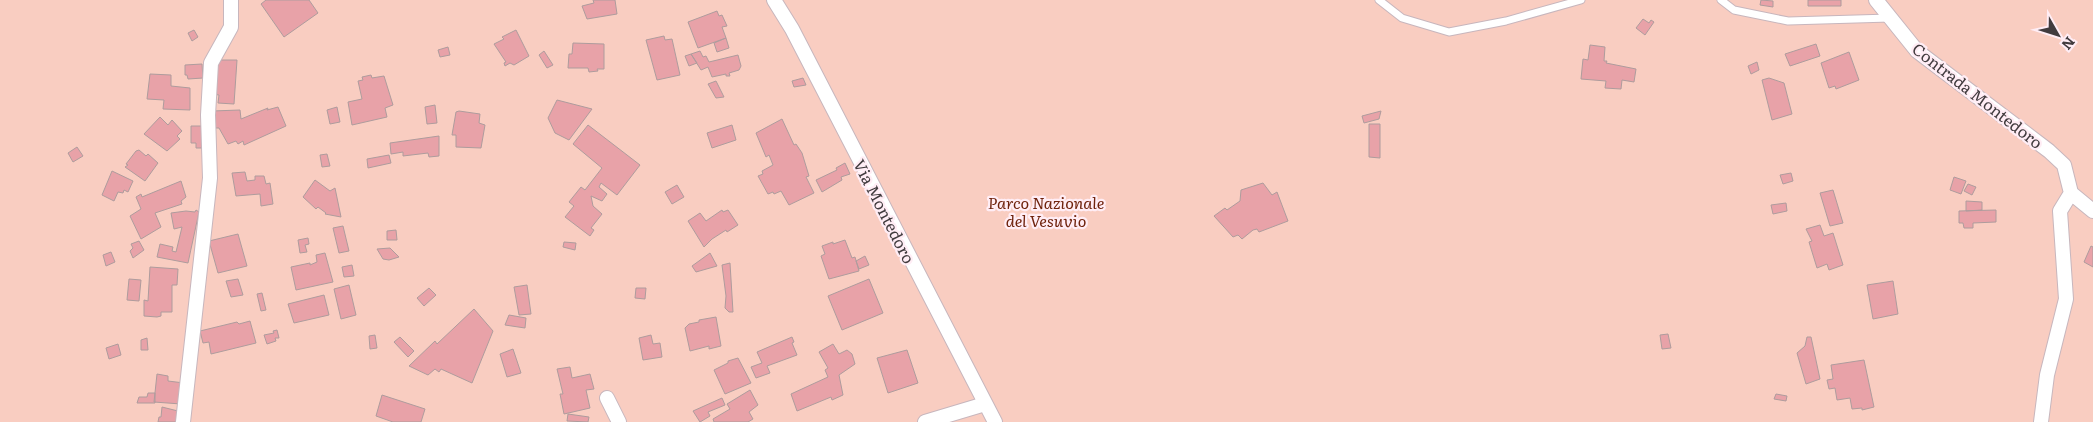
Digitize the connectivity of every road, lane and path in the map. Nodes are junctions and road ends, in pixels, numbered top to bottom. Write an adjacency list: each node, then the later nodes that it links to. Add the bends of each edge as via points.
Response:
1 (231, 0): 12 (street, via 231,27 211,64 208,115 210,178)
2 (774, 0): 11 (street, Via Montedoro)
3 (1379, 0): 4 (lane, via 1402,18 1449,32 1506,21)
4 (1580, 0)
5 (1721, 0): 7 (lane, via 1734,10 1788,21)
6 (1876, 0): 7 (street, Contrada Montedoro)
7 (1891, 18): 8 (street, Contrada Montedoro, via 1917,51 2064,165)
8 (2071, 193): 9 (street); 16 (street, via 2060,211 2066,299 2047,375)
9 (2093, 211)
10 (607, 398): 13 (street)
11 (986, 404): 14 (street); 15 (street, Via Montedoro)
12 (183, 422)
13 (619, 422)
14 (924, 422)
15 (995, 422)
16 (2041, 422)

